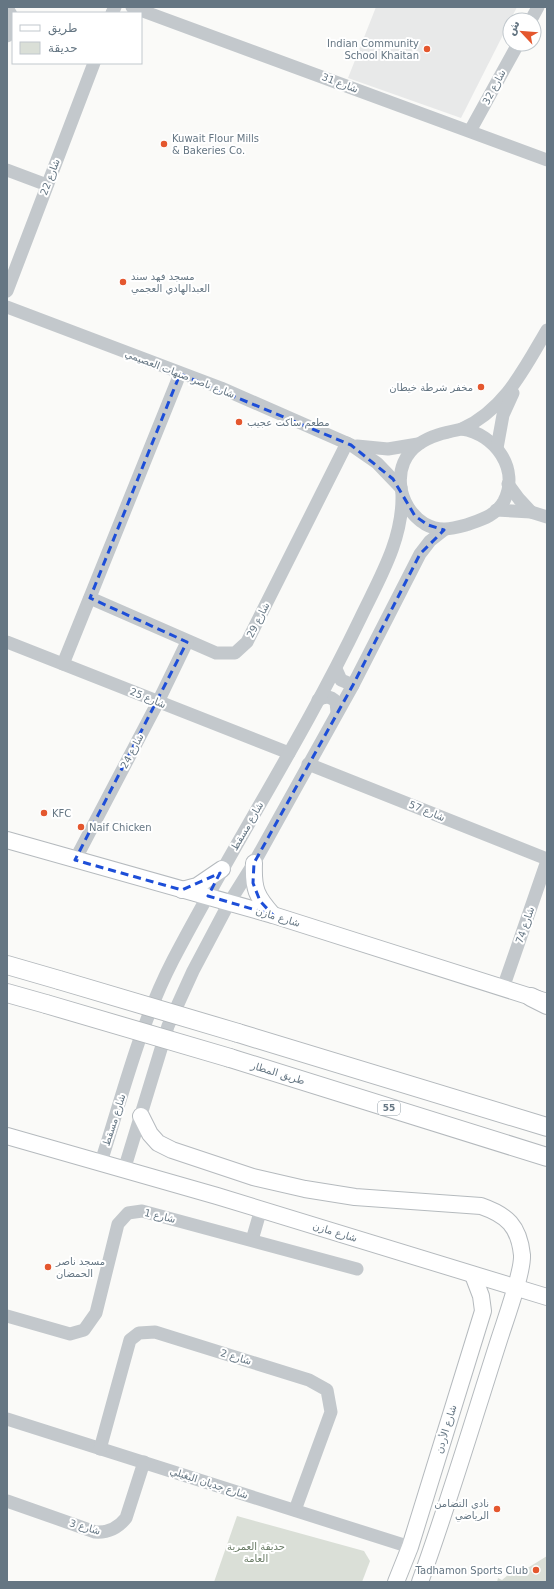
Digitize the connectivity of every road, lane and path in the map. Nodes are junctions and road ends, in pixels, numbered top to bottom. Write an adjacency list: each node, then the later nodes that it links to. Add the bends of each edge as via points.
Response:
1 (132, 7): 6 (street, شارع 31)
2 (7, 8): 3 (street, via 12,20)
3 (7, 36)
4 (514, 52): 6 (street, شارع 32)
5 (94, 64): 9 (street, شارع 22)
6 (470, 131): 7 (street, شارع 31)
7 (547, 160)
8 (7, 170): 9 (street)
9 (47, 185): 10 (street, شارع 22)
10 (7, 291)
11 (7, 307): 14 (street, شارع ناصر صنهات العصيمي)
12 (547, 330): 13 (street)
13 (521, 373): 15 (street, via 492,410); 18 (street, via 503,415)
14 (180, 374): 16 (street, شارع ناصر صنهات العصيمي, via 221,388); 25 (street)
15 (462, 429): 17 (street); 18 (street, via 483,435)
16 (349, 444): 17 (street, شارع ناصر صنهات العصيمي, via 388,449); 20 (street, شارع ناصر صنهات العصيمي, via 377,462); 27 (street, شارع 29, via 246,642 235,653 216,653)
17 (418, 444): 20 (street, via 406,459 402,469)
18 (497, 448): 19 (street, via 506,465)
19 (508, 484): 21 (street, via 503,502); 22 (street)
20 (401, 492): 24 (street, via 409,510 418,519); 29 (street, شارع مسقط, via 402,513 396,540)
21 (496, 510): 22 (street); 24 (street, via 486,518)
22 (532, 512): 23 (street)
23 (547, 517)
24 (444, 530): 30 (street, via 430,541 420,554)
25 (90, 598): 27 (street, شارع 29); 28 (street)
26 (7, 642): 28 (street, شارع 25)
27 (186, 642): 32 (street, شارع 24)
28 (64, 664): 32 (street, شارع 25)
29 (336, 669): 30 (street, via 341,680); 31 (street, شارع مسقط)
30 (353, 685): 33 (street)
31 (318, 700): 33 (street, via 328,697 334,700); 34 (street, شارع مسقط)
32 (158, 702): 34 (street, شارع 25); 37 (street, شارع 24)
33 (337, 712): 35 (street)
34 (289, 753): 40 (street, شارع مسقط)
35 (308, 764): 38 (street, شارع 57); 39 (street)
36 (7, 840): 37 (main road, شارع مازن)
37 (75, 860): 41 (main road, شارع مازن)
38 (547, 860): 46 (street, شارع 74)
39 (254, 863): 43 (street); 44 (main road, via 253,882 260,901)
40 (222, 869): 41 (main road, via 197,886); 42 (street, شارع مسقط)
41 (182, 890): 42 (main road, شارع مازن)
42 (208, 896): 43 (main road, شارع مازن); 53 (street, شارع مسقط, via 172,962 147,1018)
43 (229, 903): 44 (main road, شارع مازن); 49 (street, via 193,971 168,1026)
44 (273, 915): 46 (main road, شارع مازن)
45 (7, 965): 50 (highway, bridge)
46 (503, 988): 48 (main road, شارع مازن)
47 (7, 993): 52 (highway, طريق المطار / 55, bridge, via 230,1058)
48 (542, 1001)
49 (141, 1116): 54 (street); 59 (main road, via 158,1143 253,1177 355,1197 481,1206 498,1212 511,1223 519,1235 522,1257)
50 (547, 1127)
51 (7, 1136): 53 (main road, شارع مازن)
52 (547, 1157)
53 (101, 1162): 54 (main road, شارع مازن)
54 (124, 1170): 55 (main road, شارع مازن)
55 (265, 1211): 56 (street); 58 (main road, شارع مازن)
56 (257, 1241): 57 (street, شارع 1); 61 (street, شارع 1, via 142,1211 128,1213 118,1224 96,1313 84,1330 70,1334)
57 (357, 1269)
58 (472, 1275): 59 (main road, شارع مازن); 64 (main road, شارع الأردن, via 481,1296 483,1311)
59 (515, 1288): 60 (main road, شارع مازن); 65 (main road)
60 (547, 1297)
61 (7, 1316)
62 (7, 1419): 63 (street, شارع جديان البغيلي)
63 (100, 1449): 66 (street, شارع جديان البغيلي); 68 (street, شارع 2, via 130,1340 139,1333 155,1332 302,1378 327,1390 331,1412)
64 (440, 1449): 65 (main road, via 455,1447); 69 (main road, شارع الأردن)
65 (463, 1454): 71 (main road)
66 (144, 1462): 67 (street, شارع 3, via 126,1518 120,1526 104,1533); 68 (street, شارع جديان البغيلي)
67 (7, 1501)
68 (295, 1510): 69 (street, شارع جديان البغيلي)
69 (410, 1547): 70 (main road, شارع الأردن)
70 (396, 1582)
71 (420, 1582)

